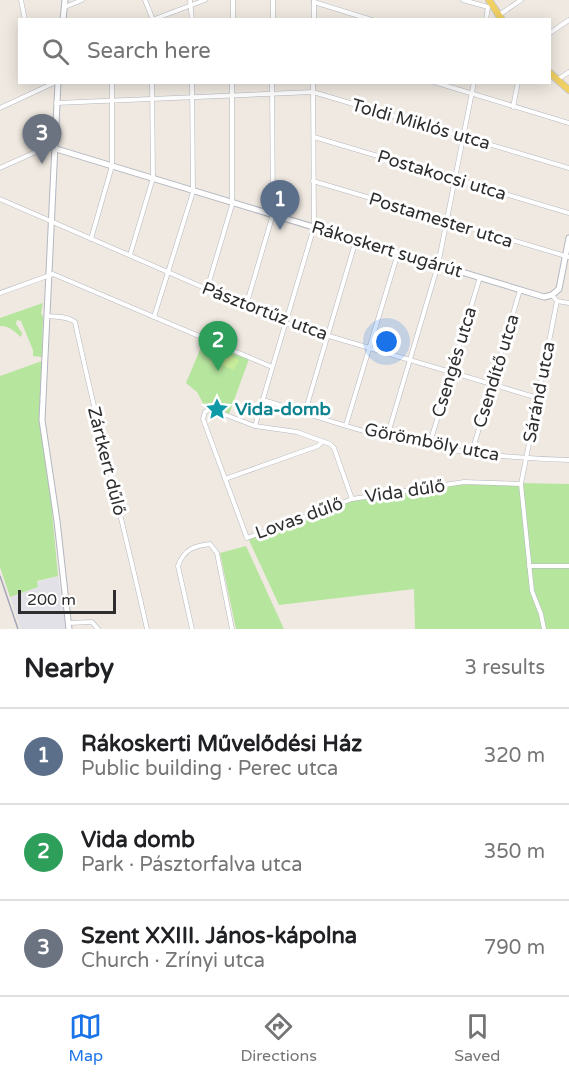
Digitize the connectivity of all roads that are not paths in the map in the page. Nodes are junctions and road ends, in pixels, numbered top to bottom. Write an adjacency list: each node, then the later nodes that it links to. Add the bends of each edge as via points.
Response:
1 (21, 0): 14 (street)
2 (82, 0): 10 (street)
3 (145, 0): 16 (street)
4 (205, 0): 11 (street)
5 (233, 0): 19 (street)
6 (273, 0): 20 (street)
7 (463, 0): 12 (street)
8 (521, 0): 13 (street)
9 (314, 1): 21 (street); 22 (street)
10 (64, 3): 15 (street)
11 (191, 3): 17 (street); 18 (street)
12 (490, 4): 13 (main road)
13 (501, 17)
14 (25, 18)
15 (63, 18)
16 (153, 18)
17 (155, 18)
18 (192, 18)
19 (233, 18)
20 (273, 18)
21 (314, 18)
22 (366, 18)
23 (569, 20): 24 (street)
24 (551, 32)
25 (569, 72): 27 (street)
26 (551, 75): 27 (main road)
27 (557, 80): 41 (main road)
28 (38, 84): 40 (street)
29 (53, 84): 40 (street)
30 (57, 84): 49 (street)
31 (112, 84): 48 (street)
32 (152, 84): 47 (street)
33 (192, 84): 46 (street)
34 (232, 84): 45 (street)
35 (272, 84): 43 (street)
36 (313, 84): 42 (street)
37 (440, 84): 44 (street)
38 (474, 84): 44 (street)
39 (518, 84): 50 (street)
40 (40, 90): 51 (street)
41 (569, 90)
42 (313, 92): 43 (street, Toldi Miklós utca); 53 (street); 54 (street, Toldi Miklós utca)
43 (272, 94): 45 (street, Toldi Miklós utca); 66 (street)
44 (471, 94): 50 (street); 54 (street)
45 (232, 96): 46 (street, Toldi Miklós utca); 64 (street)
46 (192, 98): 47 (street, Toldi Miklós utca); 62 (street)
47 (152, 99): 48 (street, Toldi Miklós utca); 59 (street)
48 (112, 101): 49 (street, Toldi Miklós utca); 56 (street)
49 (56, 103): 55 (street)
50 (513, 107): 52 (street)
51 (0, 108)
52 (569, 123)
53 (314, 137): 60 (street, Postakocsi utca); 61 (street)
54 (463, 137): 58 (street, Toldi Miklós utca); 60 (street)
55 (53, 148): 56 (street, Rákoskert sugárút); 57 (street, via 47,147); 68 (street)
56 (112, 166): 59 (street, Rákoskert sugárút); 71 (street)
57 (0, 168)
58 (569, 168)
59 (153, 178): 62 (street, Rákoskert sugárút); 74 (street)
60 (455, 179): 65 (street, Postakocsi utca); 67 (street)
61 (313, 181): 67 (street, Postamester utca); 69 (street)
62 (192, 190): 64 (street, Rákoskert sugárút); 77 (street)
63 (0, 200): 68 (street, Pásztortűz utca)
64 (232, 202): 66 (street, Rákoskert sugárút); 80 (street)
65 (569, 213)
66 (273, 214): 69 (street, Rákoskert sugárút); 86 (street)
67 (447, 221): 75 (street, Postamester utca); 76 (street)
68 (50, 222): 71 (street, Pásztortűz utca); 78 (street)
69 (314, 227): 72 (street, Rákoskert sugárút); 89 (street)
70 (569, 238): 75 (street)
71 (91, 239): 74 (street, Pásztortűz utca)
72 (356, 240): 73 (street, Rákoskert sugárút); 90 (street)
73 (398, 253): 76 (street, Rákoskert sugárút); 91 (street)
74 (130, 255): 77 (street, Pásztortűz utca)
75 (567, 257): 83 (street, via 560,286)
76 (438, 265): 79 (street, Rákoskert sugárút); 92 (street)
77 (168, 273): 80 (street, Pásztortűz utca); 88 (street)
78 (48, 275): 82 (street); 87 (street); 88 (street)
79 (480, 277): 81 (street, Rákoskert sugárút); 94 (street, Csengés utca)
80 (207, 289): 86 (street, Pásztortűz utca)
81 (520, 290): 83 (street, Rákoskert sugárút); 95 (street, Csendítő utca)
82 (0, 293)
83 (552, 295): 84 (street)
84 (557, 301): 85 (street); 96 (street, Sáránd utca)
85 (569, 303)
86 (246, 306): 89 (street, Pásztortűz utca)
87 (46, 316): 112 (street, via 42,429); 115 (street, Zártkert dűlő, via 75,322)
88 (154, 317): 93 (street)
89 (285, 323): 90 (street, Pásztortűz utca); 93 (street)
90 (327, 336): 91 (street, Pásztortűz utca); 98 (street)
91 (369, 348): 92 (street, Pásztortűz utca); 99 (street)
92 (409, 360): 94 (street, Pásztortűz utca); 101 (street)
93 (272, 367): 97 (street)
94 (451, 373): 95 (street, Pásztortűz utca); 103 (street, Csengés utca)
95 (493, 385): 96 (street, Pásztortűz utca); 104 (street, Csendítő utca)
96 (538, 398): 105 (street, Sáránd utca)
97 (263, 400): 98 (street, Görömböly utca); 100 (street)
98 (305, 412): 99 (street, Görömböly utca)
99 (346, 425): 101 (street, Görömböly utca)
100 (255, 426): 102 (street, via 297,432); 107 (street, via 210,409 205,412 203,419)
101 (387, 437): 103 (street, Görömböly utca)
102 (322, 442): 107 (street); 109 (street, Vida dűlő, via 334,448)
103 (429, 446): 104 (street, Görömböly utca)
104 (472, 452): 105 (street, Görömböly utca)
105 (526, 459): 106 (street, Görömböly utca); 108 (street, Sáránd utca)
106 (569, 460)
107 (225, 479): 109 (street, Lovas dűlő, via 247,538)
108 (521, 484): 109 (street, Vida dűlő, via 464,483); 110 (street, Sáránd utca)
109 (352, 499)
110 (530, 566): 111 (street); 118 (street, Sáránd utca, via 532,591)
111 (569, 566)
112 (71, 625): 113 (street); 114 (street, via 92,622)
113 (76, 629)
114 (98, 629)
115 (147, 629)
116 (192, 629): 117 (street, via 178,566 181,556 192,546 210,544 217,553)
117 (232, 629)
118 (544, 629)

